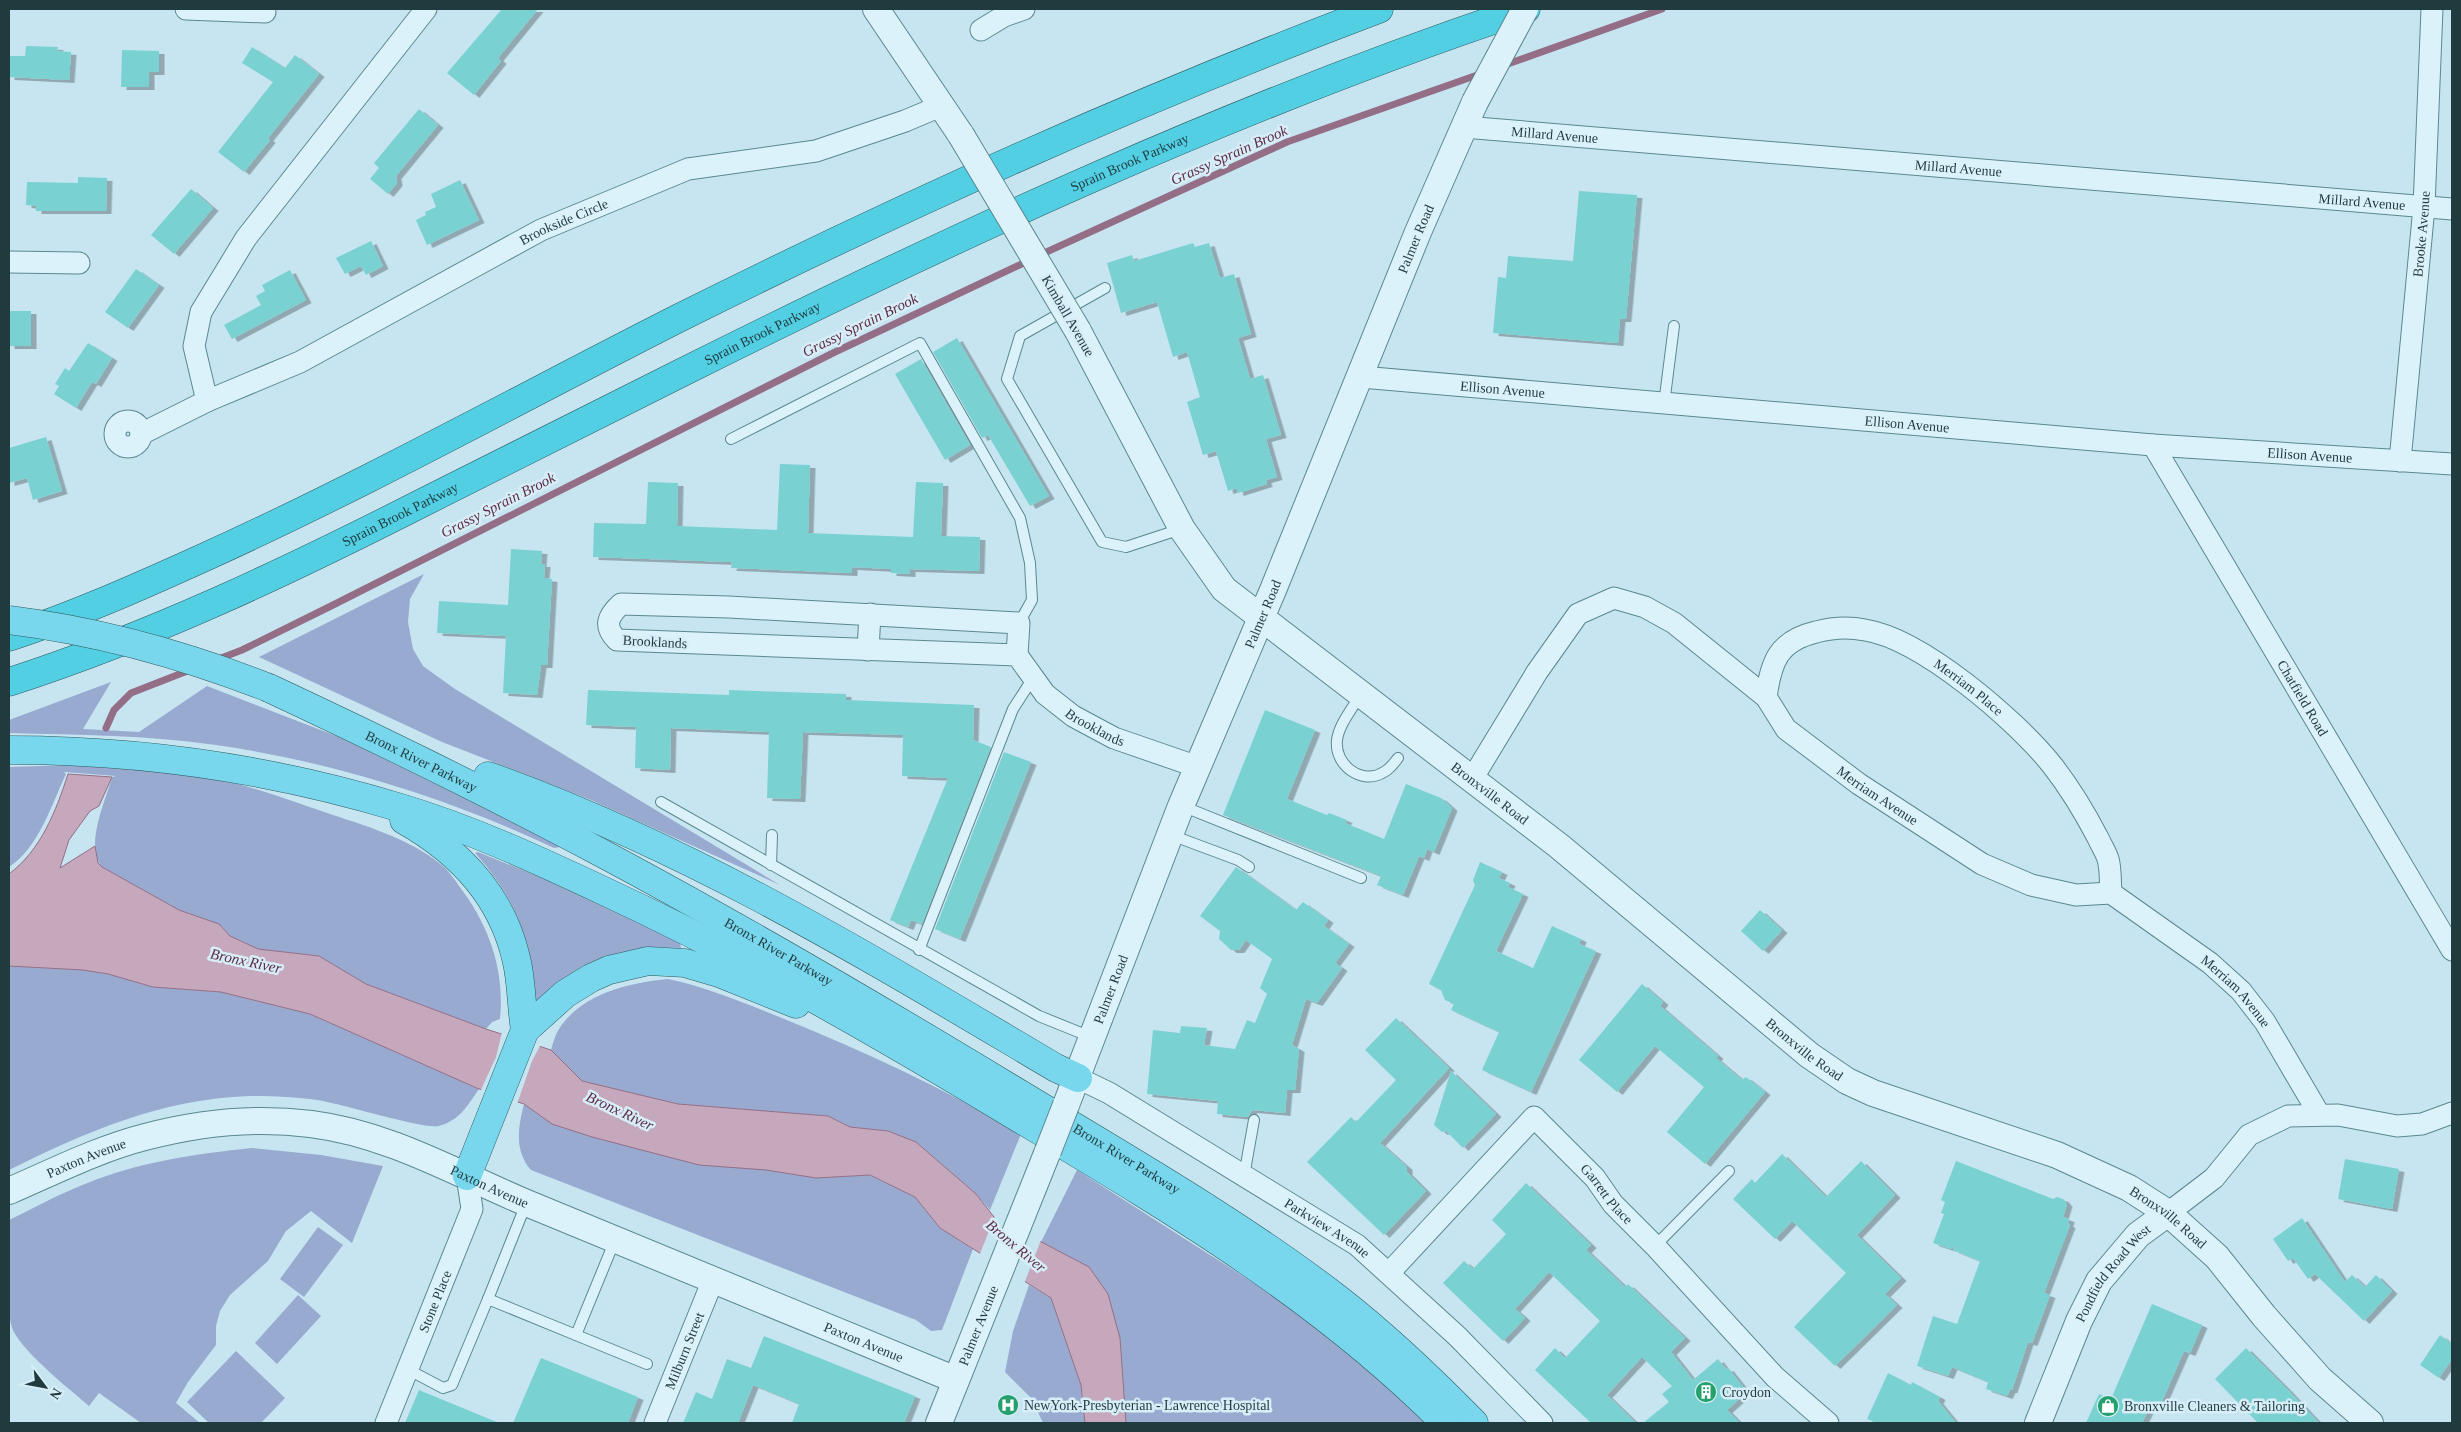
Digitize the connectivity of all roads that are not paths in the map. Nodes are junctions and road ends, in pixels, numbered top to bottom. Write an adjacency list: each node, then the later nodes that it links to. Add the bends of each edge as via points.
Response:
1 (186, 9): 8 (street)
2 (426, 9): 19 (street, via 246,238 201,312 194,346)
3 (876, 9): 10 (street, Kimball Avenue)
4 (1024, 9): 9 (street)
5 (1379, 9): 31 (highway, via 1119,113 972,177 679,318 242,540 95,605)
6 (1526, 9): 11 (street, Palmer Road, bridge); 35 (highway, Sprain Brook Parkway, via 1360,68 1208,128 1058,193 835,296 251,586 140,635)
7 (2432, 9): 12 (street, Brooke Avenue)
8 (264, 12)
9 (981, 30)
10 (942, 105): 19 (street, Brookside Circle, via 816,151 688,168 541,230 300,362); 26 (street, Kimball Avenue, bridge, via 1078,331)
11 (1464, 127): 12 (street, Millard Avenue); 18 (street, Palmer Road, via 1418,232)
12 (2424, 207): 13 (street, Millard Avenue); 24 (street, Brooke Avenue)
13 (2452, 209)
14 (9, 262): 15 (street)
15 (78, 263)
16 (1105, 288): 26 (lane, via 1020,336 1007,379 1102,542 1126,547)
17 (1674, 326): 20 (lane)
18 (1361, 377): 20 (street, Ellison Avenue); 28 (street, Palmer Road)
19 (207, 401): 21 (street, Brookside Circle)
20 (1664, 404): 23 (street, Ellison Avenue)
21 (141, 434)
22 (730, 439): 30 (lane, via 920,343 1020,518 1030,563 1032,600)
23 (2153, 445): 24 (street, Ellison Avenue); 53 (street, Chatfield Road)
24 (2400, 461): 25 (street, Ellison Avenue)
25 (2452, 464)
26 (1182, 529): 28 (street, Kimball Avenue, via 1224,589)
27 (870, 614): 30 (street, Brooklands); 32 (street); 32 (street, Brooklands, via 621,604 607,621 610,633 617,640)
28 (1262, 617): 36 (street, Bronxville Road); 41 (street, Palmer Road)
29 (9, 620): 38 (highway, Bronx River Parkway, bridge, via 137,645 224,670)
30 (1020, 623): 33 (street)
31 (9, 637)
32 (868, 650): 33 (street, Brooklands)
33 (1017, 655): 34 (street, Brooklands)
34 (1033, 678): 41 (street, Brooklands, via 1045,694 1073,716 1114,738); 52 (lane, via 1013,710)
35 (9, 682)
36 (1361, 694): 40 (lane, via 1337,740 1340,757 1347,769 1364,777 1383,773); 42 (street, Bronxville Road)
37 (1766, 697): 42 (street, Merriam Avenue, via 1674,623 1645,607 1614,598 1578,614 1537,672); 51 (street, Merriam Avenue, via 1786,729 1859,784 1982,864 2040,887 2076,895); 51 (street, Merriam Place, via 1770,668 1780,652 1798,636 1827,629 1865,630 1906,645 1950,671 2005,716 2052,764 2085,813 2108,858)
38 (363, 732): 57 (highway, via 506,783 637,836 713,872 834,937); 81 (highway, Bronx River Parkway, via 594,848 800,963 1201,1204 1342,1302 1400,1350)
39 (9, 750): 43 (highway, Bronx River Parkway, via 94,752 202,762 284,777)
40 (1398, 758)
41 (1198, 767): 45 (street, Palmer Road)
42 (1472, 779): 66 (street, Bronxville Road, via 1559,846 1809,1055 1847,1080 1873,1093 2057,1155 2129,1188)
43 (364, 797): 54 (highway, via 438,841 481,881 502,918 517,958); 55 (highway, Bronx River Parkway, via 442,821 550,865 735,954)
44 (661, 802): 48 (lane)
45 (1181, 806): 47 (street, Palmer Road); 50 (lane)
46 (772, 835): 48 (lane)
47 (1170, 835): 49 (lane); 56 (street, Palmer Road)
48 (771, 865): 52 (lane)
49 (1249, 867)
50 (1361, 878)
51 (2111, 893): 59 (street, Merriam Avenue, via 2210,963 2241,992 2266,1022)
52 (919, 950): 56 (lane, via 1039,1016)
53 (2452, 950)
54 (525, 1030): 55 (highway, via 565,994 591,978 628,965 667,962 685,963 719,973); 62 (highway)
55 (880, 1035): 80 (highway, Bronx River Parkway, via 1168,1209 1262,1270 1358,1342)
56 (1092, 1037): 57 (street, Palmer Road)
57 (1078, 1078): 63 (street, Parkview Avenue, via 1109,1093); 67 (street, Palmer Road, bridge)
58 (2452, 1113): 59 (street, Pondfield Road West, via 2422,1124 2397,1126)
59 (2319, 1114): 66 (street, Pondfield Road West, via 2288,1116 2249,1135 2214,1178)
60 (1254, 1120): 63 (lane)
61 (1730, 1171): 69 (lane)
62 (467, 1176): 64 (street, Paxton Avenue, via 362,1134 310,1124 250,1122 193,1127 144,1137 90,1155); 65 (street, Paxton Avenue); 75 (street, Stone Place, via 472,1209)
63 (1244, 1177): 70 (street, Parkview Avenue, via 1357,1245)
64 (9, 1191)
65 (527, 1203): 68 (street, Paxton Avenue); 72 (lane)
66 (2168, 1213): 84 (street, Pondfield Road West, via 2138,1235 2099,1280); 85 (street, Bronxville Road, via 2217,1257 2320,1379)
67 (1018, 1227): 76 (street, Palmer Avenue)
68 (616, 1239): 71 (street, Paxton Avenue); 73 (lane)
69 (1654, 1246): 70 (street, Garrett Place, via 1613,1204 1595,1178 1534,1117); 83 (street, Garrett Place, via 1774,1377)
70 (1389, 1273): 82 (street, Parkview Avenue, via 1457,1336)
71 (713, 1280): 76 (street, Paxton Avenue); 78 (street, Milburn Street)
72 (488, 1299): 73 (lane); 75 (lane, via 452,1385 443,1388)
73 (576, 1335): 74 (lane)
74 (647, 1364)
75 (407, 1369): 77 (street, Stone Place)
76 (956, 1380): 79 (street, Palmer Avenue)
77 (386, 1423)
78 (654, 1423)
79 (939, 1423)
80 (1445, 1423)
81 (1474, 1423)
82 (1542, 1423)
83 (1828, 1423)
84 (2038, 1423)
85 (2370, 1423)

